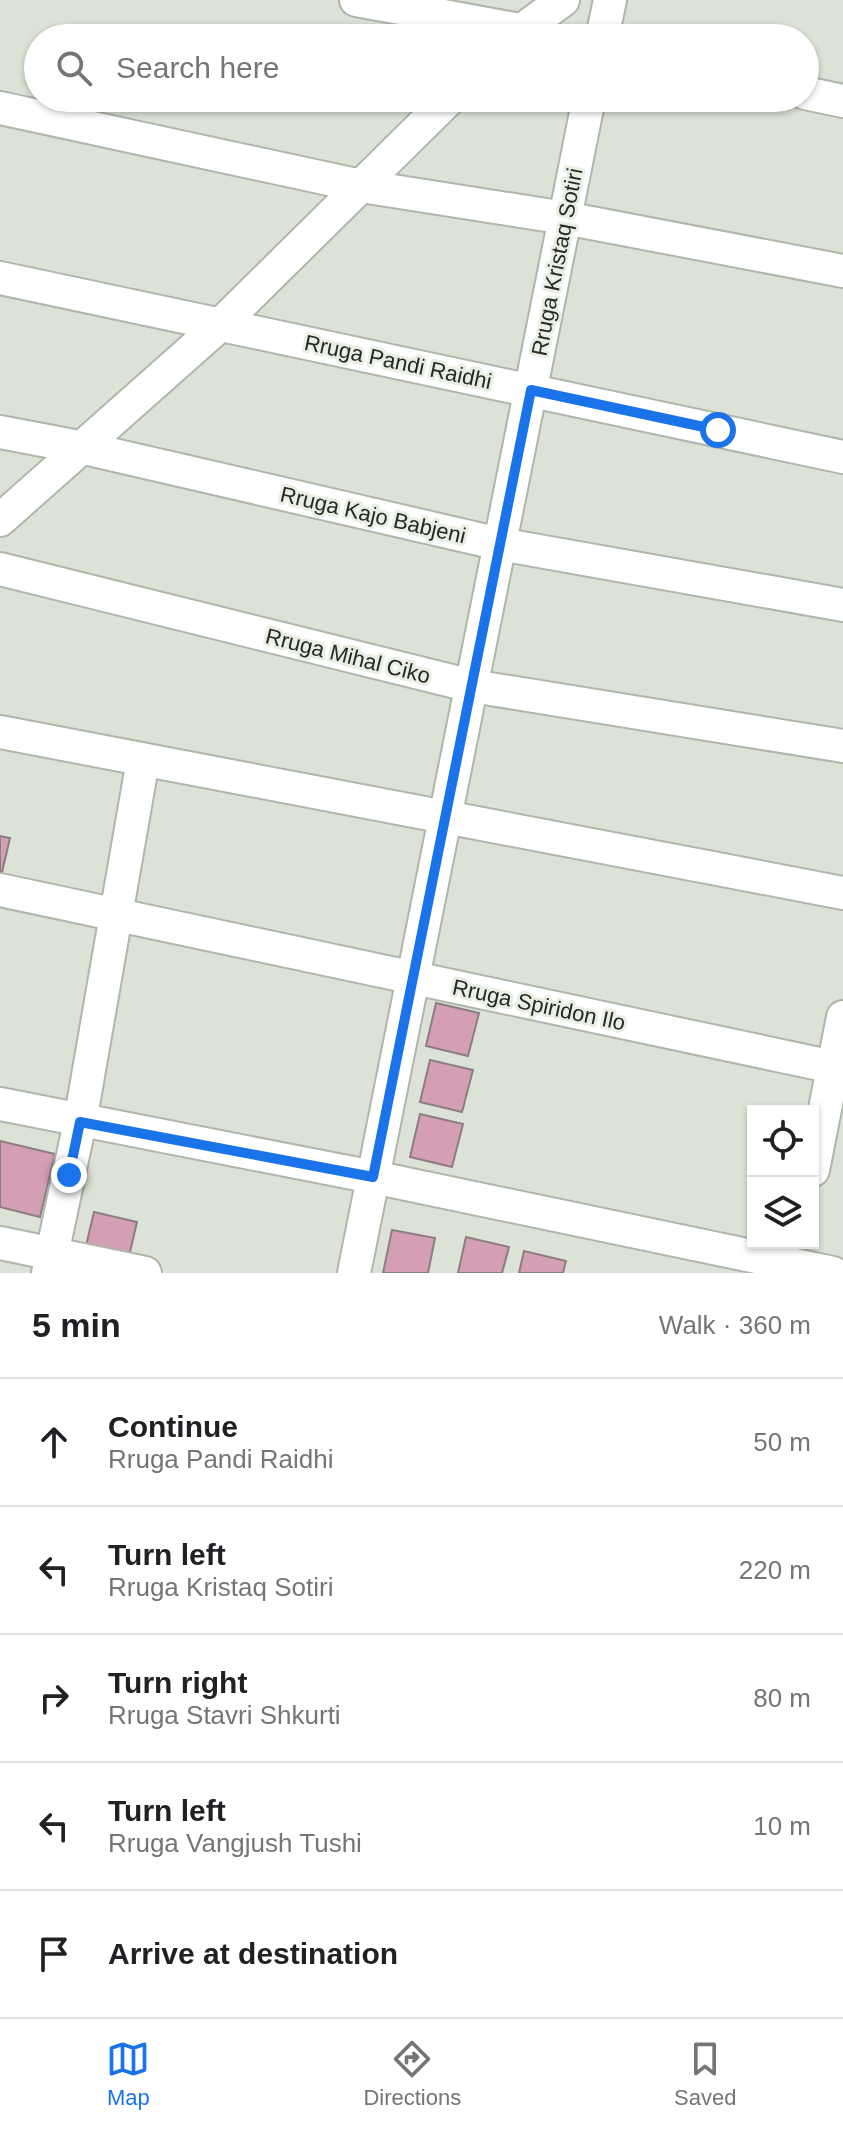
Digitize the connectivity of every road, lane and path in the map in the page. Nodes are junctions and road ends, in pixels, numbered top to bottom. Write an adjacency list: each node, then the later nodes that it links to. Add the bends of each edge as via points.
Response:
1 (356, 0): 4 (street)
2 (563, 0): 5 (street)
3 (610, 0): 6 (street)
4 (469, 24)
5 (530, 24)
6 (605, 24)
7 (819, 96): 8 (street)
8 (843, 101)
9 (0, 108): 12 (street)
10 (436, 112): 12 (street)
11 (586, 112): 13 (street, Rruga Kristaq Sotiri)
12 (361, 186): 13 (street); 16 (street)
13 (565, 218): 14 (street); 17 (street, Rruga Kristaq Sotiri)
14 (843, 271)
15 (0, 278): 16 (street, Rruga Pandi Raidhi)
16 (220, 325): 17 (street, Rruga Pandi Raidhi); 19 (street)
17 (531, 390): 20 (street, Rruga Pandi Raidhi); 22 (street, Rruga Kristaq Sotiri)
18 (0, 432): 19 (street, Rruga Kajo Babjeni)
19 (84, 448): 21 (street); 22 (street, Rruga Kajo Babjeni)
20 (843, 457)
21 (0, 520)
22 (500, 544): 24 (street, Rruga Kajo Babjeni); 25 (street, Rruga Kristaq Sotiri)
23 (0, 569): 25 (street, Rruga Mihal Ciko)
24 (843, 605)
25 (472, 686): 27 (street, Rruga Mihal Ciko); 29 (street, Rruga Kristaq Sotiri)
26 (0, 732): 28 (street)
27 (843, 746)
28 (143, 760): 29 (street); 32 (street)
29 (444, 819): 31 (street); 33 (street, Rruga Kristaq Sotiri)
30 (0, 890): 32 (street, Rruga Spiridon Ilo)
31 (843, 893)
32 (117, 915): 33 (street, Rruga Spiridon Ilo); 37 (street)
33 (413, 979): 35 (street, Rruga Spiridon Ilo); 39 (street, Rruga Kristaq Sotiri)
34 (843, 1017): 35 (street)
35 (838, 1068): 38 (street)
36 (0, 1104): 37 (street)
37 (80, 1122): 39 (street); 42 (street)
38 (819, 1146)
39 (373, 1177): 41 (street); 44 (street, Rruga Kristaq Sotiri)
40 (0, 1243): 42 (street)
41 (795, 1260): 45 (street)
42 (50, 1264): 43 (street)
43 (145, 1273)
44 (354, 1273)
45 (833, 1273)

